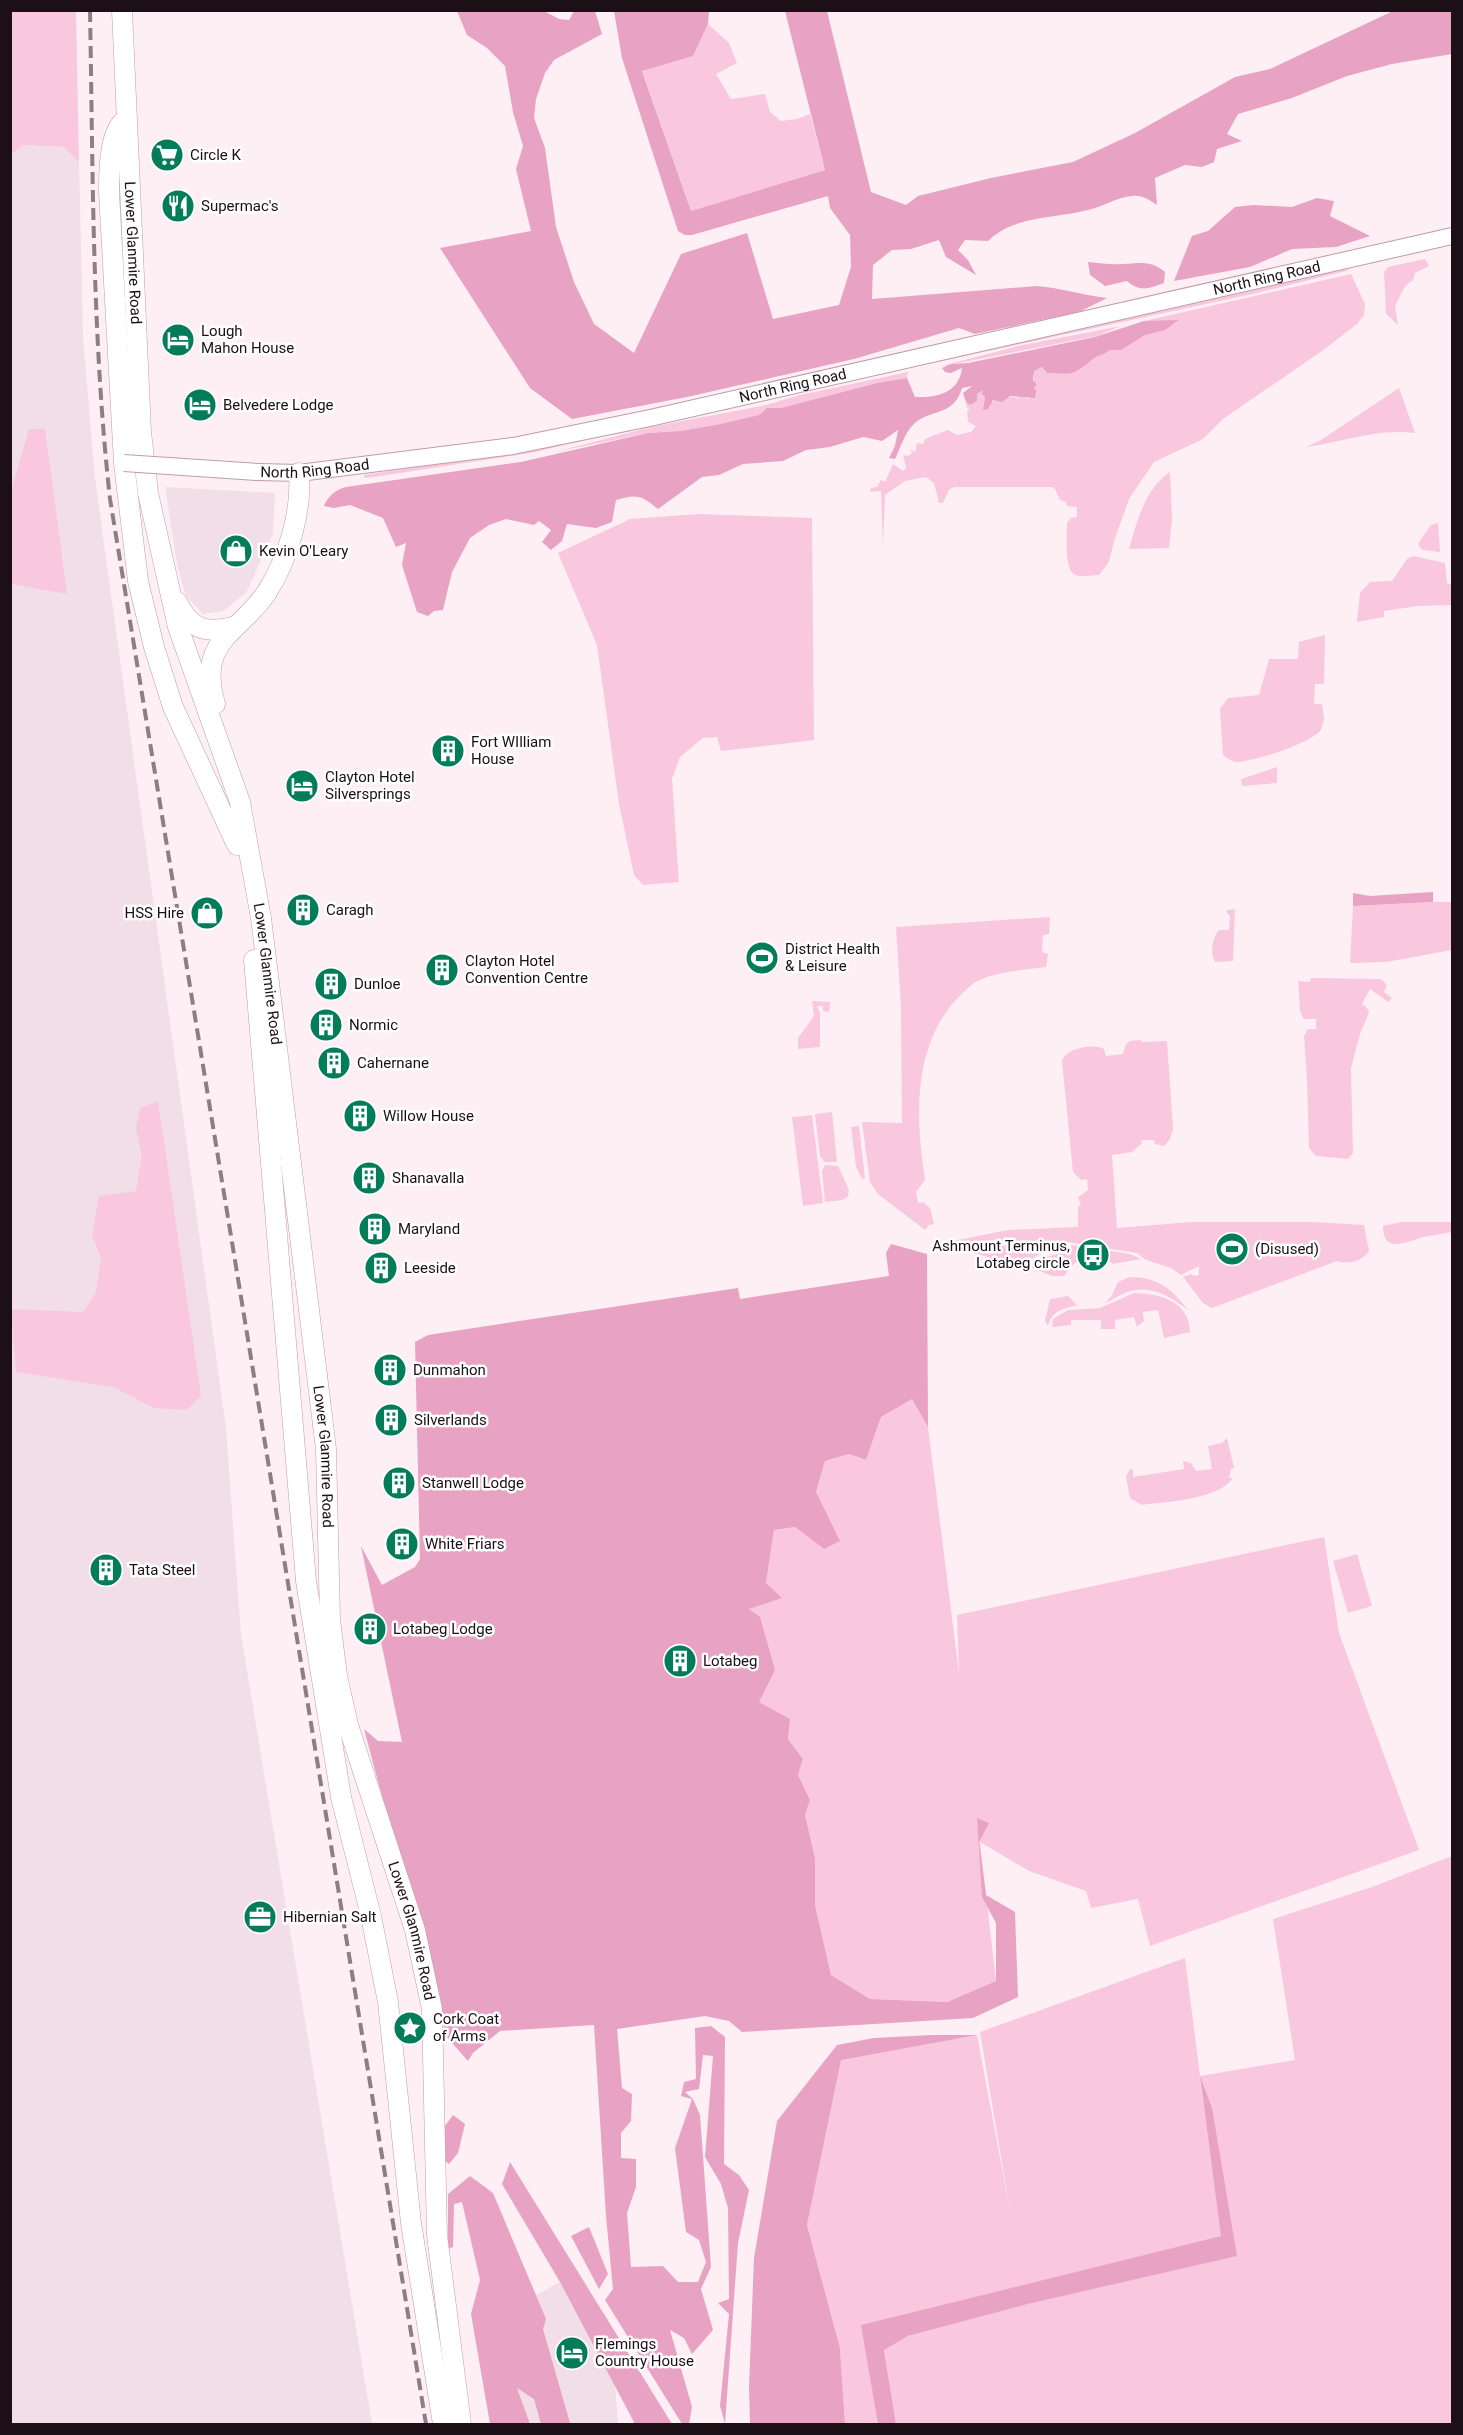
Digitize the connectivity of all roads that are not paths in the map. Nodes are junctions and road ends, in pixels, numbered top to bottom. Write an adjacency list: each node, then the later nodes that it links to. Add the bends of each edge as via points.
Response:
1 (122, 10): 2 (highway, Lower Glanmire Road)
2 (126, 118): 4 (highway, via 118,127 110,162 109,192); 6 (highway, Lower Glanmire Road)
3 (1452, 236): 5 (main road, North Ring Road, via 650,418 513,446)
4 (124, 463): 5 (main road, North Ring Road, bridge); 10 (highway, via 133,548 154,647 184,734)
5 (299, 473): 8 (highway, via 300,496 277,574 259,603)
6 (147, 493): 7 (highway, Lower Glanmire Road); 10 (highway, Lower Glanmire Road, via 155,572 221,773)
7 (166, 581): 8 (highway, via 190,622 201,629 217,631); 9 (highway, Lower Glanmire Road, via 178,627)
8 (233, 627): 9 (highway, via 214,652 210,688)
9 (240, 802): 12 (highway, Lower Glanmire Road, via 269,974 326,1449 330,1620 337,1676 348,1725 415,1929 432,2009 437,2235)
10 (237, 845): 11 (highway, Lower Glanmire Road, via 256,974 306,1581 341,1797 388,2002 411,2223)
11 (443, 2424)
12 (461, 2424)

